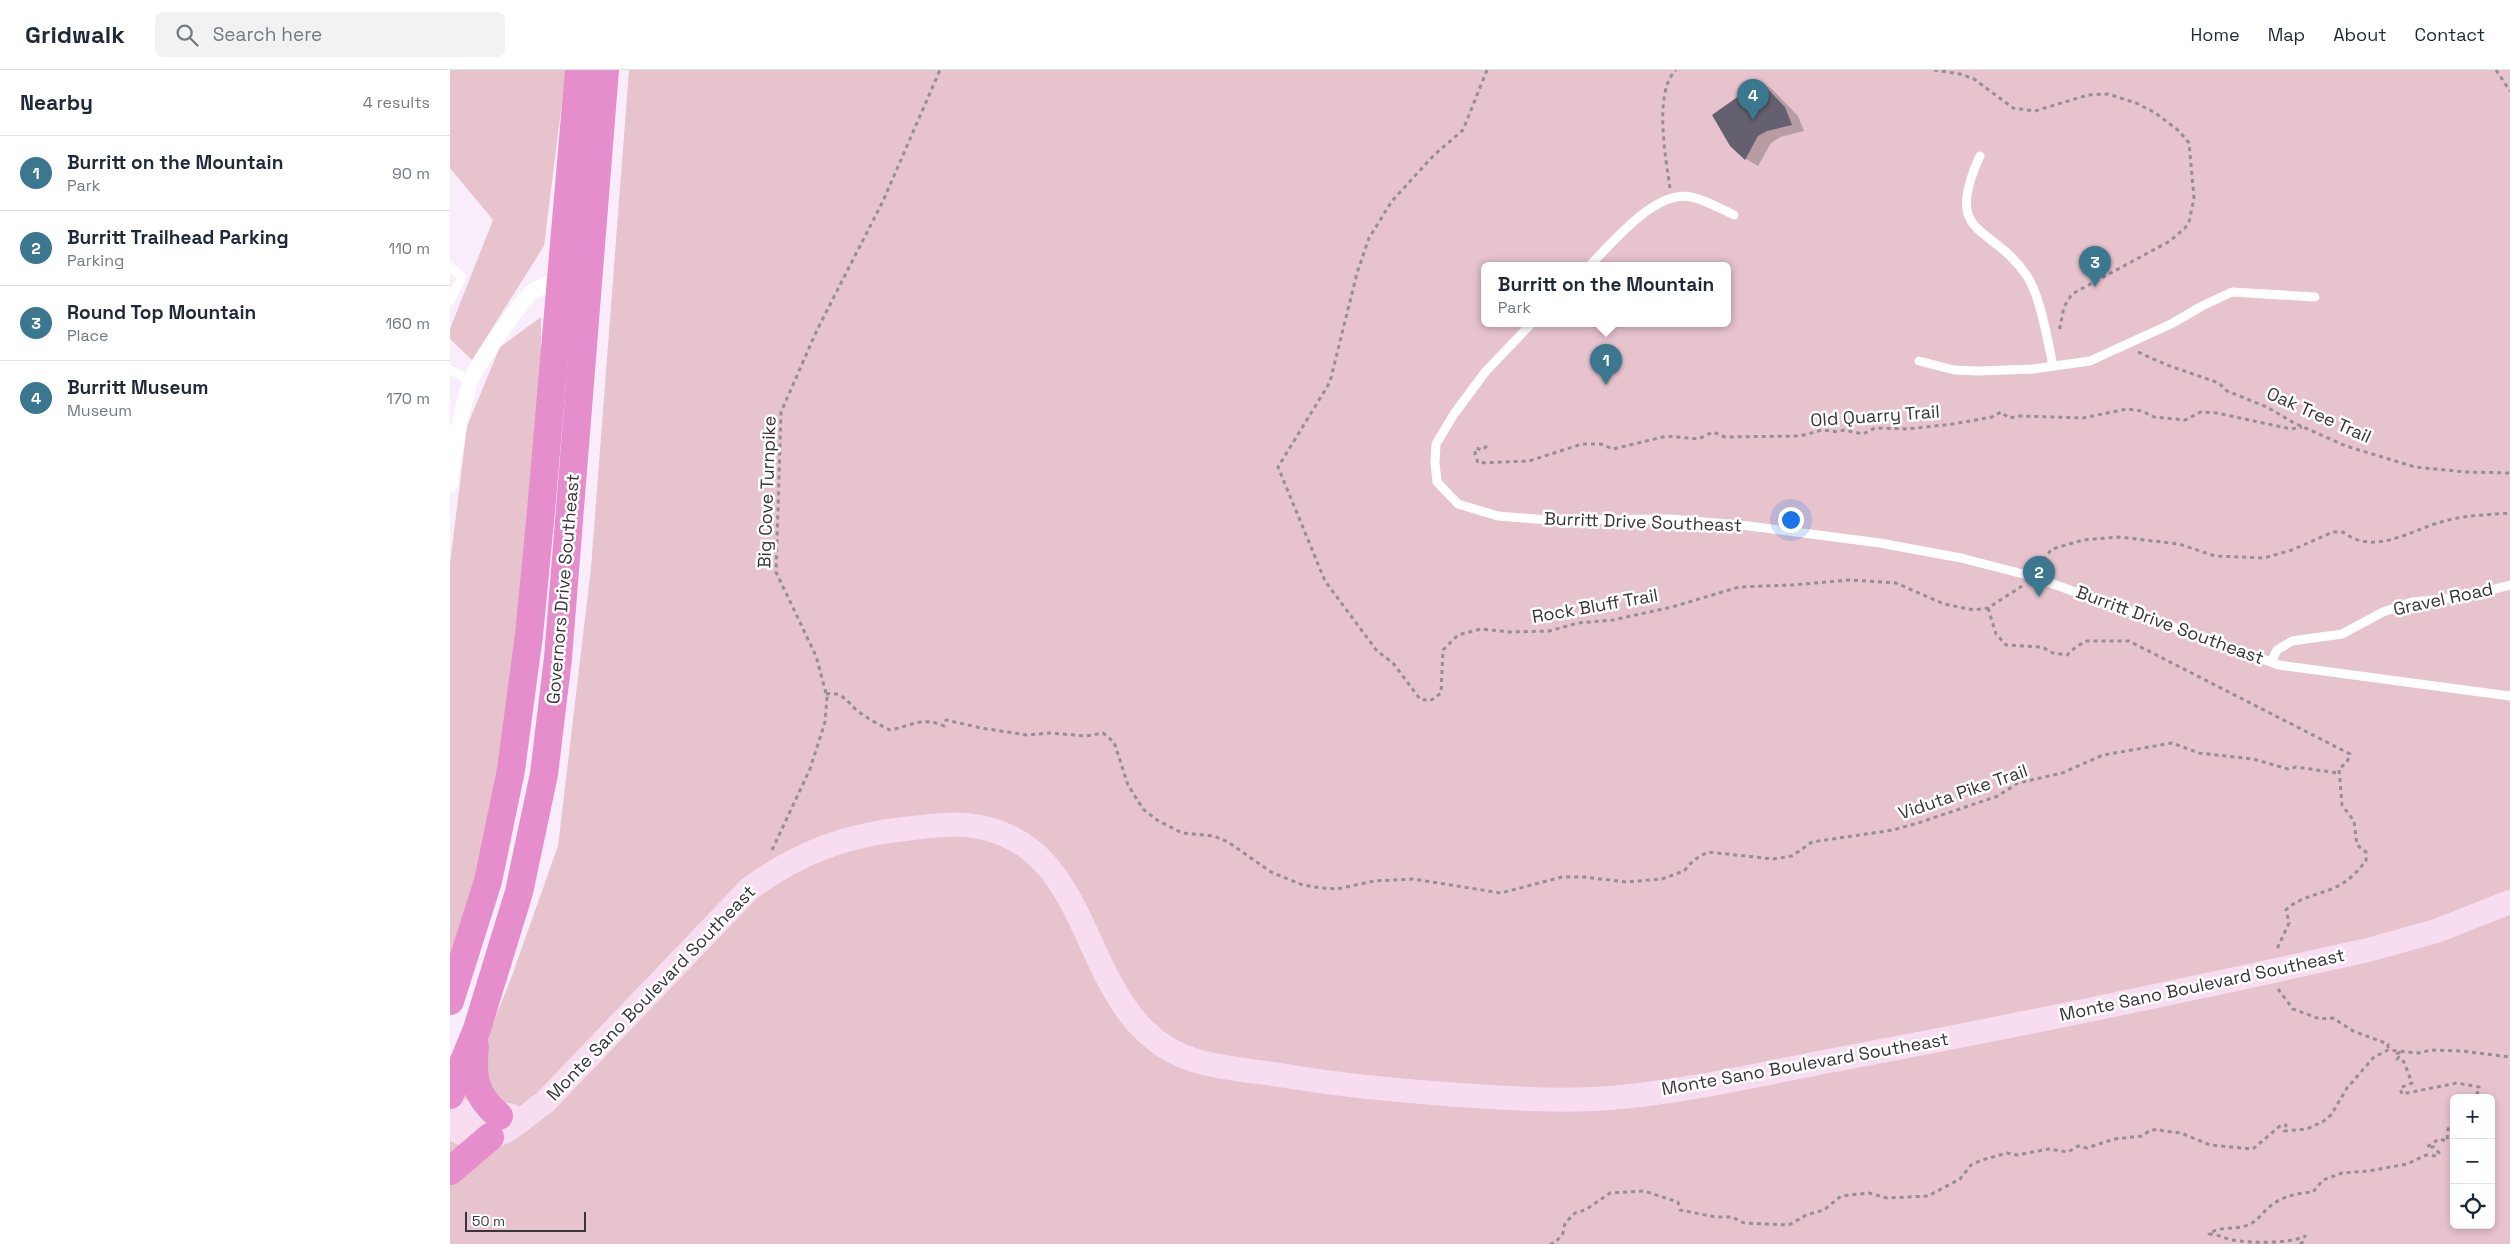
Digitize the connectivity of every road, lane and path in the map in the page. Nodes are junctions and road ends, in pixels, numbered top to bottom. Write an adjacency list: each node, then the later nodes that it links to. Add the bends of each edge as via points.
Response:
1 (580, 70): 14 (highway, Governors Drive Southeast)
2 (605, 70): 15 (highway, Governors Drive Southeast)
3 (940, 70): 34 (path, Big Cove Turnpike, via 883,201 817,330 782,412 776,572 816,656)
4 (1487, 70): 32 (path, Rock Bluff Trail, via 1463,130 1434,155 1392,201 1369,238 1330,382 1278,467 1325,581 1377,651 1393,663 1420,699 1430,702 1441,692 1443,650 1458,635 1482,629 1549,631 1578,623 1613,620 1672,607 1739,586 1850,580 1896,584 1944,604 1974,610)
5 (1676, 70): 10 (path, via 1670,75 1662,112)
6 (1934, 70): 20 (path, via 1974,79 2013,108 2035,112 2088,95 2108,94 2154,112 2189,143 2194,198 2185,228 2170,241 2072,294 2064,307 2059,335)
7 (2496, 70): 8 (path)
8 (2510, 91)
9 (1980, 156): 20 (lane, via 1969,181 1966,203 1972,224 2018,263 2028,278)
10 (1672, 197): 11 (lane, via 1690,197); 12 (lane, via 1646,211)
11 (1734, 215)
12 (1593, 262)
13 (450, 267): 17 (lane, via 462,278)
14 (560, 279): 15 (street); 24 (street, via 532,293); 40 (highway, Governors Drive Southeast, via 530,625 511,770 488,881)
15 (589, 282): 41 (highway, Governors Drive Southeast, via 552,716 534,830)
16 (2315, 297): 19 (lane, via 2232,292)
17 (450, 301)
18 (1528, 327): 30 (lane, Burritt Drive Southeast, via 1486,372 1436,444 1437,482 1458,504 1498,516 1670,519 1749,526 1880,543 1961,558)
19 (2131, 342): 22 (lane, via 2090,361); 25 (path, Oak Tree Trail, via 2138,352 2149,358 2219,383)
20 (2048, 346): 22 (lane)
21 (1919, 362): 22 (lane, via 1954,370 1978,371)
22 (2053, 365)
23 (450, 370): 24 (lane)
24 (471, 380): 28 (street, via 456,438)
25 (2302, 427): 26 (path, Old Quarry Trail, via 2291,429 2217,412 2201,412 2185,420 2154,417 2127,409 2083,418 2009,418 2001,412 1992,417 1953,424 1907,429 1875,428 1863,434 1822,430 1800,436 1725,437 1714,432 1698,439 1667,436 1613,448 1582,444 1529,461 1478,463 1476,448 1482,450); 27 (path, Oak Tree Trail, via 2346,446 2415,467)
26 (1487, 446)
27 (2510, 473)
28 (450, 484)
29 (2510, 513): 30 (path, via 2441,522 2395,540 2378,543 2333,532 2264,558 2215,556 2179,544 2119,537 2083,540 2052,549)
30 (2031, 576): 32 (path, via 2029,581); 33 (lane, Burritt Drive Southeast)
31 (2510, 585): 33 (lane, Gravel Road, via 2463,597 2412,602 2383,612 2342,634 2292,641 2277,650)
32 (1988, 608): 36 (path, via 1996,634 2006,645 2042,647 2067,655 2087,641 2129,642 2349,753 2347,762 2338,769)
33 (2271, 662): 35 (lane, Burritt Drive Southeast)
34 (826, 694): 36 (path, Viduta Pike Trail, via 835,692 847,698 860,713 890,730 932,720 944,726 946,720 1027,734 1086,736 1103,733 1114,742 1128,785 1143,809 1157,820 1182,833 1214,836 1228,842 1271,872 1303,885 1337,889 1374,881 1413,879 1501,894 1562,877 1626,882 1662,879 1684,871 1708,852 1773,859 1792,856 1812,842 1918,823 1998,796 2018,783 2062,773 2103,755 2172,743 2198,753); 37 (path, Big Cove Turnpike, via 825,722 810,769 771,852)
35 (2510, 696)
36 (2338, 773): 39 (path, via 2342,805 2354,820 2357,845 2366,852 2366,861 2344,883 2306,896 2286,910 2290,923 2281,946 2270,959)
37 (780, 866): 39 (street, Monte Sano Boulevard Southeast, via 815,849 858,835 945,825 990,830 1010,837 1042,860 1071,900 1120,1002 1134,1022 1171,1050 1200,1062 1334,1084 1516,1099 1611,1098 1722,1083); 48 (street, Monte Sano Boulevard Southeast, via 749,889 545,1102 513,1126)
38 (2510, 902): 39 (street, Monte Sano Boulevard Southeast, via 2436,930 2368,950)
39 (2273, 971): 42 (path, via 2280,993 2293,1009 2320,1019 2333,1018 2353,1031 2383,1041 2388,1044)
40 (450, 1001)
41 (477, 1029): 46 (highway, Governors Drive Southeast); 48 (highway, via 474,1080)
42 (2388, 1050): 43 (path); 52 (path, via 2374,1057 2324,1121 2296,1132 2284,1131 2286,1125 2281,1125 2253,1149 2210,1145 2181,1133 2159,1129 2087,1148 2078,1146 2068,1152 2049,1149 2008,1154 1972,1165 1960,1179 1934,1194 1901,1198 1870,1193 1840,1196 1824,1210 1789,1225 1744,1222 1732,1217 1716,1218 1680,1210 1678,1202 1644,1192 1610,1193 1589,1208 1575,1213 1565,1223 1563,1233)
43 (2401, 1052): 44 (path, via 2463,1051); 45 (path, via 2397,1059 2404,1062 2412,1083 2400,1088 2402,1094 2462,1082 2479,1087)
44 (2510, 1057)
45 (2476, 1094)
46 (450, 1095)
47 (450, 1106): 48 (street)
48 (494, 1126): 50 (street, via 476,1138); 51 (highway)
49 (2450, 1126): 53 (path, via 2447,1141 2439,1139 2427,1147 2434,1146 2439,1153 2437,1156 2426,1155 2407,1164 2369,1171 2342,1172 2323,1180 2313,1192 2293,1195 2273,1204 2250,1224 2209,1234 2258,1242 2298,1240 2305,1236)
50 (450, 1128)
51 (450, 1171)
52 (1550, 1244)
53 (2300, 1244)

